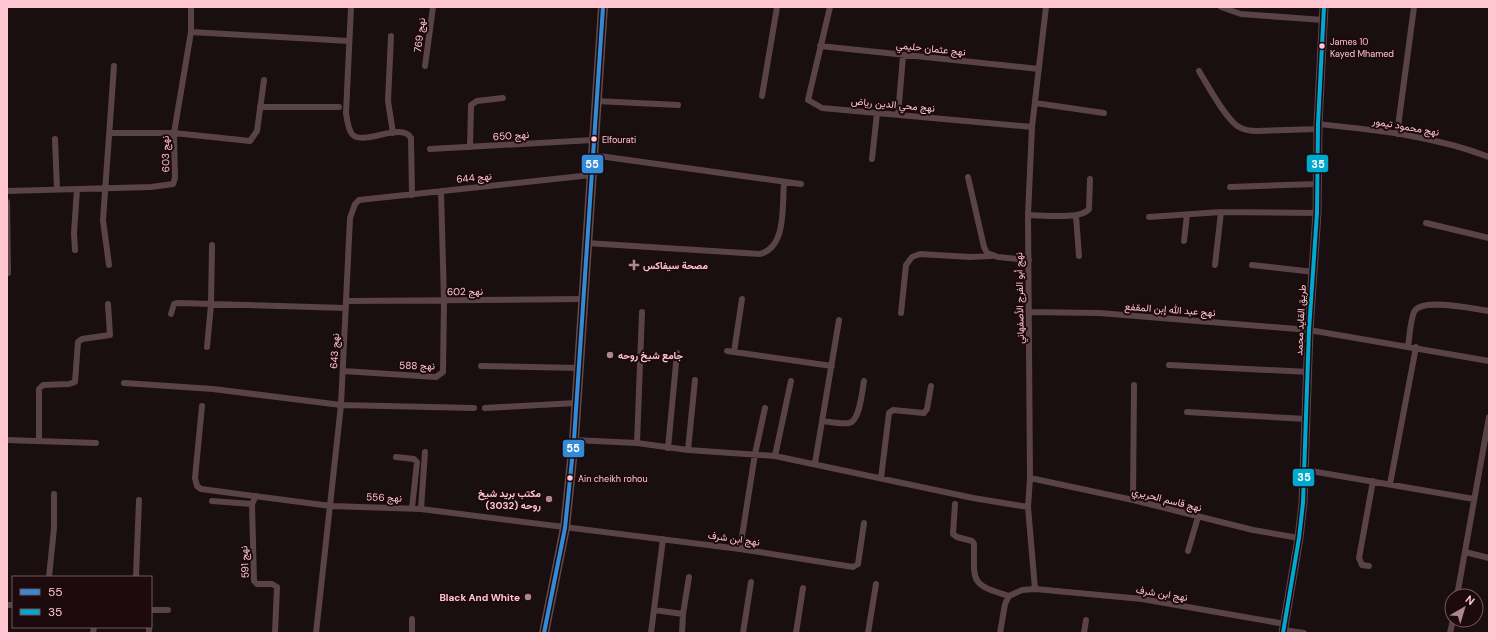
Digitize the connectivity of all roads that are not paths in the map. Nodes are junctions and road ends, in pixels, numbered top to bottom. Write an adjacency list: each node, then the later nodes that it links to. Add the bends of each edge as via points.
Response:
1 (191, 7): 12 (street, نهج 603)
2 (351, 7): 14 (street)
3 (433, 7): 18 (street, نهج 769)
4 (603, 7): 24 (main road)
5 (777, 7): 22 (street)
6 (830, 7): 15 (street)
7 (1046, 7): 19 (street, نهج أبو الفرج الأصفهاني)
8 (1221, 7): 11 (street, via 1241,14)
9 (1324, 7): 11 (main road, طريق القايد محمد)
10 (1414, 7): 37 (street)
11 (1323, 20): 32 (main road, طريق القايد محمد)
12 (191, 32): 14 (street); 35 (street, نهج 603)
13 (391, 36): 36 (street, via 388,100)
14 (349, 41): 36 (street, via 346,113 350,130 359,138)
15 (820, 46): 16 (street, نهج عثمان حليمي); 30 (street, نهج محي الدين رياض, via 808,100 822,108)
16 (903, 56): 19 (street, نهج عثمان حليمي); 31 (street)
17 (114, 66): 34 (street)
18 (425, 66)
19 (1039, 69): 25 (street, نهج أبو الفرج الأصفهاني)
20 (1198, 71): 32 (street, نهج محمود تيمور, via 1237,126 1248,131 1257,131)
21 (264, 80): 27 (street)
22 (762, 96)
23 (503, 98): 40 (street, via 477,101 472,105)
24 (596, 101): 26 (street); 39 (main road)
25 (1035, 103): 29 (street); 33 (street, نهج أبو الفرج الأصفهاني)
26 (678, 105)
27 (260, 107): 28 (street); 35 (street, via 257,131 248,142)
28 (339, 107)
29 (1104, 112)
30 (878, 113): 31 (street, نهج محي الدين رياض); 44 (street)
31 (898, 115): 33 (street, نهج محي الدين رياض)
32 (1318, 126): 37 (street, نهج محمود تيمور); 50 (main road, طريق القايد محمد)
33 (1032, 127): 62 (street, نهج أبو الفرج الأصفهاني)
34 (110, 133): 35 (street); 52 (street)
35 (174, 133): 52 (street, نهج 603, via 173,184)
36 (393, 133): 57 (street, via 406,133 411,138)
37 (1397, 134): 43 (street, نهج محمود تيمور, via 1443,143)
38 (56, 139): 53 (street)
39 (593, 140): 40 (street, نهج 650); 42 (main road)
40 (470, 147): 41 (street, نهج 650)
41 (430, 149)
42 (592, 155): 45 (main road); 48 (street)
43 (1489, 157)
44 (872, 159)
45 (591, 175): 56 (street, نهج 644); 69 (main road)
46 (968, 177): 72 (street, via 984,247)
47 (1090, 179): 64 (street, via 1089,209)
48 (784, 182): 49 (street); 69 (street, via 780,234 768,252 760,254)
49 (801, 184)
50 (1317, 184): 51 (street); 61 (main road, طريق القايد محمد)
51 (1230, 187)
52 (104, 188): 54 (street, نهج 603); 75 (street, via 103,220)
53 (57, 189): 54 (street, نهج 603); 55 (street, نهج 603)
54 (76, 189): 71 (street)
55 (7, 190)
56 (441, 191): 57 (street, نهج 644); 83 (street)
57 (412, 195): 58 (street, نهج 644)
58 (359, 200): 82 (street, نهج 643, via 350,218)
59 (7, 202): 79 (street)
60 (1221, 212): 61 (street); 63 (street); 76 (street)
61 (1317, 214): 78 (main road, طريق القايد محمد)
62 (1028, 215): 64 (street); 74 (street, نهج أبو الفرج الأصفهاني)
63 (1187, 215): 65 (street); 68 (street)
64 (1076, 216): 73 (street)
65 (1148, 217)
66 (1426, 223): 67 (street)
67 (1489, 238)
68 (1184, 241)
69 (586, 243): 80 (main road)
70 (212, 245): 85 (street)
71 (75, 250)
72 (991, 256): 74 (street); 90 (street, via 912,256 906,265)
73 (1079, 256)
74 (1029, 260): 89 (street, نهج أبو الفرج الأصفهاني)
75 (109, 265)
76 (1215, 265)
77 (1252, 265): 78 (street)
78 (1314, 272): 93 (main road, طريق القايد محمد)
79 (8, 273)
80 (584, 299): 83 (street, نهج 602); 104 (main road)
81 (742, 299): 99 (street)
82 (348, 300): 83 (street, نهج 602); 86 (street, نهج 643)
83 (444, 301): 105 (street, نهج 588, via 444,364 440,375 436,377)
84 (108, 304): 125 (street, via 110,335 82,339 78,342 75,382 43,385 39,389)
85 (211, 305): 86 (street); 91 (street, via 175,303); 95 (street)
86 (346, 308): 105 (street, نهج 643)
87 (1489, 311): 94 (street, via 1436,304 1422,306 1414,312)
88 (642, 312): 127 (street)
89 (1029, 312): 93 (street, نهج عبد الله إبن المقفع, via 1099,314); 137 (street, نهج أبو الفرج الأصفهاني)
90 (901, 313)
91 (172, 314)
92 (839, 320): 103 (street)
93 (1309, 330): 94 (street, نهج عبد الله إبن المقفع); 106 (main road, طريق القايد محمد)
94 (1408, 346): 96 (street, نهج عبد الله إبن المقفع)
95 (207, 347)
96 (1416, 347): 100 (street, نهج عبد الله إبن المقفع); 139 (street)
97 (727, 351): 99 (street)
98 (677, 352): 128 (street)
99 (734, 352): 103 (street)
100 (1489, 361)
101 (1169, 365): 106 (street)
102 (481, 366): 104 (street)
103 (832, 366): 122 (street)
104 (579, 368): 113 (main road)
105 (343, 371): 114 (street, نهج 643)
106 (1309, 372): 121 (main road, طريق القايد محمد)
107 (695, 380): 129 (street)
108 (790, 381): 132 (street)
109 (864, 381): 122 (street, via 854,421)
110 (124, 383): 114 (street)
111 (931, 386): 136 (street, via 927,410 924,413 893,410 889,413)
112 (1134, 386): 144 (street)
113 (576, 403): 117 (street); 124 (main road)
114 (341, 405): 116 (street); 148 (street, نهج 643)
115 (202, 406): 141 (street, نهج 556, via 195,478 197,486 201,489)
116 (474, 408)
117 (485, 408)
118 (765, 408): 131 (street)
119 (1187, 412): 121 (street)
120 (1489, 417): 142 (street)
121 (1306, 419): 135 (main road, طريق القايد محمد)
122 (823, 421): 134 (street)
123 (7, 440): 125 (street)
124 (574, 440): 127 (street); 154 (main road)
125 (39, 441): 126 (street)
126 (96, 443)
127 (637, 443): 128 (street)
128 (668, 448): 129 (street)
129 (688, 450): 131 (street)
130 (425, 452): 151 (street)
131 (755, 454): 132 (street); 157 (street)
132 (775, 456): 134 (street)
133 (396, 457): 150 (street, via 414,459 417,462)
134 (815, 463): 136 (street)
135 (1304, 470): 138 (street); 155 (main road, طريق القايد محمد)
136 (881, 478): 149 (street)
137 (1030, 478): 144 (street, نهج قاسم الحريري); 149 (street, نهج أبو الفرج الأصفهاني)
138 (1373, 481): 139 (street); 161 (street, via 1359,558 1362,564)
139 (1390, 484): 142 (street)
140 (54, 494): 162 (street, via 54,528)
141 (256, 496): 146 (street, نهج 591); 148 (street, نهج 556)
142 (1474, 499): 159 (street)
143 (139, 500): 163 (street)
144 (1133, 500): 152 (street, نهج قاسم الحريري)
145 (212, 501): 146 (street)
146 (252, 504): 178 (street, نهج 591, via 254,581 257,584 277,586)
147 (955, 504): 170 (street, via 953,534 974,544 974,574 978,583 987,589)
148 (331, 506): 150 (street, نهج 556); 179 (street, نهج 643)
149 (1028, 507): 169 (street, نهج أبو الفرج الأصفهاني)
150 (412, 508): 151 (street, نهج 556)
151 (421, 508): 154 (street, نهج 556)
152 (1198, 517): 155 (street, نهج قاسم الحريري); 158 (street)
153 (864, 523): 157 (street, نهج ابن شرف, via 858,564 853,567)
154 (565, 528): 156 (street, نهج ابن شرف); 181 (main road)
155 (1299, 538): 177 (main road, طريق القايد محمد)
156 (664, 539): 157 (street, نهج ابن شرف); 173 (street)
157 (740, 549)
158 (1188, 551)
159 (1465, 552): 160 (street); 168 (street)
160 (1489, 558)
161 (1369, 566)
162 (49, 576)
163 (136, 576)
164 (689, 577): 174 (street)
165 (750, 582): 184 (street)
166 (876, 584): 186 (street)
167 (803, 588): 185 (street)
168 (1458, 588)
169 (1035, 589): 170 (street, نهج ابن شرف, via 1022,590); 177 (street, نهج ابن شرف, via 1142,599)
170 (1009, 596): 187 (street)
171 (152, 610): 172 (street)
172 (168, 610)
173 (654, 610): 174 (street); 182 (street)
174 (683, 614): 183 (street)
175 (412, 619): 180 (street)
176 (1086, 620): 188 (street)
177 (1284, 629): 189 (street, نهج ابن شرف)
178 (275, 633)
179 (316, 633)
180 (412, 633)
181 (544, 633)
182 (651, 633)
183 (682, 633)
184 (743, 633)
185 (796, 633)
186 (868, 633)
187 (1000, 633)
188 (1084, 633)
189 (1304, 633)

